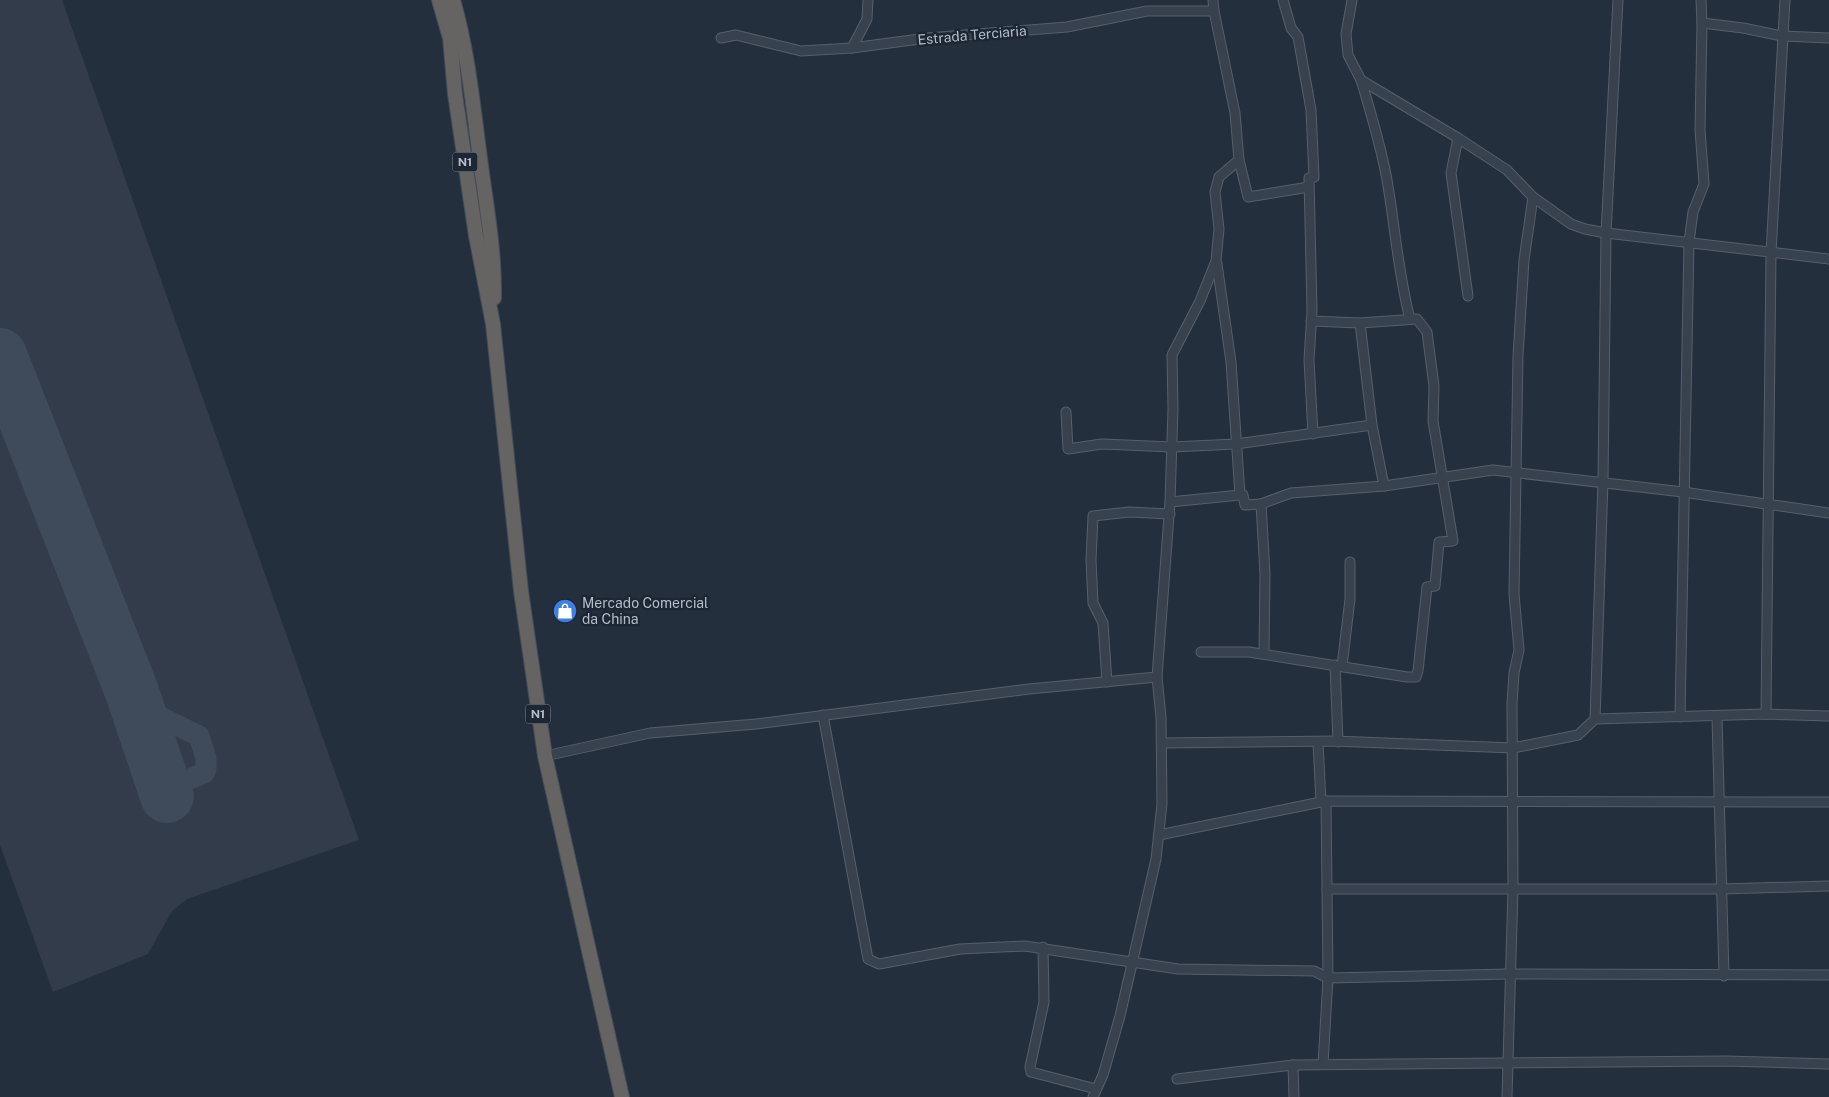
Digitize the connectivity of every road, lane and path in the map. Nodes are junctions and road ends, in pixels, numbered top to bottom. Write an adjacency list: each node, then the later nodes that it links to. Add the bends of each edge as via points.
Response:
1 (439, 0): 30 (highway, N1, via 450,38 474,227)
2 (453, 0): 30 (highway, N1, via 464,52 495,266)
3 (868, 0): 15 (street, via 867,19)
4 (1214, 0): 10 (street)
5 (1283, 0): 19 (street, via 1291,28 1298,37 1311,110 1314,177 1309,178)
6 (1352, 0): 16 (street, via 1346,34 1348,55)
7 (1701, 0): 11 (street)
8 (1785, 0): 12 (street)
9 (1615, 1): 21 (street)
10 (1214, 11): 15 (street, Estrada Terciaria, via 1147,11 1067,27 927,38); 18 (street, via 1235,113)
11 (1702, 23): 12 (street); 22 (street, via 1700,130 1704,184 1693,212)
12 (1782, 36): 14 (street); 23 (street)
13 (721, 38): 15 (street, Estrada Terciaria, via 736,35 802,51)
14 (1829, 38)
15 (852, 48)
16 (1361, 80): 17 (street); 27 (street, via 1387,179 1403,293)
17 (1458, 138): 20 (street, via 1507,170); 26 (street, via 1451,172)
18 (1240, 160): 19 (street, via 1248,197); 25 (street, via 1219,177)
19 (1308, 187): 28 (street)
20 (1533, 197): 21 (street, via 1571,224); 36 (street, via 1524,260 1519,346)
21 (1606, 232): 22 (street); 38 (street)
22 (1689, 242): 23 (street); 40 (street)
23 (1770, 253): 24 (street); 44 (street)
24 (1829, 259)
25 (1216, 261): 34 (street, via 1231,362); 35 (street, via 1172,356)
26 (1468, 296)
27 (1410, 319): 29 (street); 37 (street, via 1417,319 1427,332 1434,386 1433,421)
28 (1311, 321): 29 (street); 33 (street)
29 (1360, 323): 32 (street)
30 (493, 324): 63 (highway, N1, via 521,592)
31 (1066, 412): 35 (street, via 1068,449 1129,444)
32 (1372, 425): 33 (street); 39 (street)
33 (1313, 434): 34 (street)
34 (1236, 444): 35 (street); 41 (street)
35 (1172, 447): 42 (street)
36 (1518, 472): 37 (street, via 1493,470); 38 (street); 62 (street, via 1514,594 1519,650 1514,673)
37 (1442, 477): 39 (street); 50 (street, via 1453,541 1439,542 1435,586 1427,587 1416,676)
38 (1603, 482): 40 (street); 58 (street)
39 (1384, 486): 43 (street, via 1291,493)
40 (1683, 492): 44 (street); 56 (street)
41 (1240, 495): 42 (street); 43 (street, via 1244,495 1245,505)
42 (1170, 502): 46 (street)
43 (1261, 504): 49 (street, via 1265,574)
44 (1768, 504): 45 (street); 53 (street)
45 (1829, 513)
46 (1170, 514): 51 (street); 52 (street, via 1129,512 1093,516 1093,603 1104,622)
47 (1350, 562): 50 (street, via 1350,599)
48 (1201, 652): 49 (street)
49 (1264, 654): 50 (street)
50 (1338, 666): 60 (street)
51 (1157, 677): 52 (street); 61 (street)
52 (1107, 682): 54 (street)
53 (1766, 714): 55 (street); 57 (street)
54 (823, 715): 63 (street, via 650,733); 75 (street, via 868,959 879,964 960,949)
55 (1829, 716)
56 (1680, 717): 57 (street); 58 (street)
57 (1716, 717): 67 (street)
58 (1595, 719): 62 (street, via 1578,735)
59 (1318, 742): 60 (street); 61 (street); 64 (street)
60 (1338, 742): 62 (street)
61 (1162, 743): 68 (street)
62 (1513, 748): 65 (street)
63 (545, 756): 87 (highway, N1)
64 (1324, 801): 65 (street); 69 (street); 72 (street)
65 (1513, 802): 67 (street); 73 (street)
66 (1829, 802): 67 (street)
67 (1719, 803): 74 (street)
68 (1160, 825): 69 (street); 70 (street)
69 (1159, 835): 70 (street)
70 (1157, 850): 76 (street)
71 (1829, 886): 74 (street)
72 (1327, 888): 73 (street); 80 (street)
73 (1513, 888): 74 (street); 77 (street)
74 (1721, 889): 79 (street)
75 (1043, 947): 76 (street); 86 (street, via 1044,1002 1030,1072)
76 (1132, 960): 80 (street, via 1178,969 1314,971); 86 (street, via 1120,1016 1103,1075)
77 (1510, 974): 79 (street); 80 (street); 81 (street)
78 (1829, 975): 79 (street)
79 (1724, 976)
80 (1328, 978): 82 (street)
81 (1508, 1063): 82 (street); 83 (street, via 1726,1061); 89 (street)
82 (1322, 1064): 84 (street)
83 (1829, 1064)
84 (1293, 1065): 85 (street); 88 (street)
85 (1177, 1079)
86 (1094, 1093)
87 (622, 1097)
88 (1294, 1097)
89 (1507, 1097)

